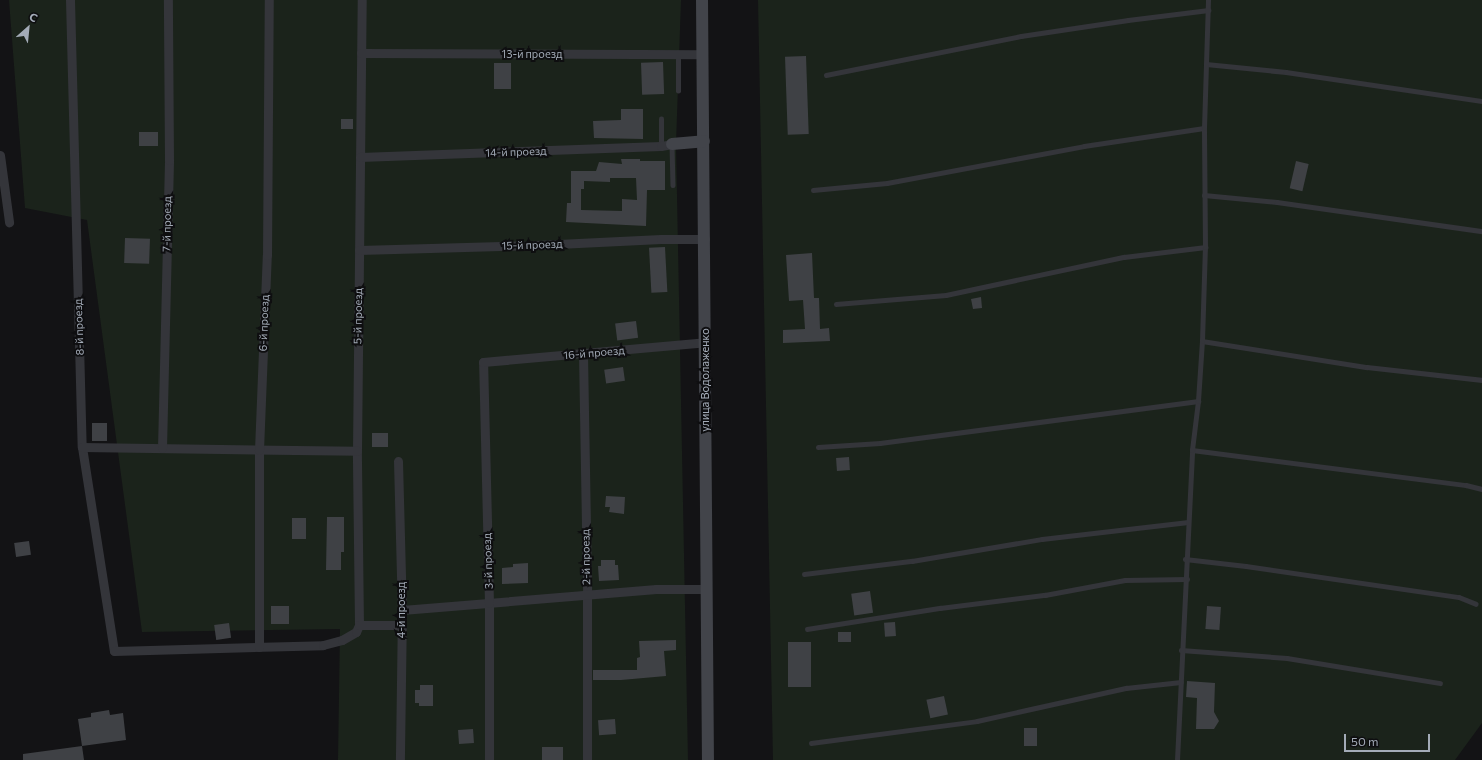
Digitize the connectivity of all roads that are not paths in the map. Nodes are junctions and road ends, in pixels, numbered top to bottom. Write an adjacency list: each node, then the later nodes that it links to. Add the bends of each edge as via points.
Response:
1 (70, 0): 36 (street, 8-й проезд)
2 (168, 0): 38 (street, 7-й проезд, via 169,160)
3 (269, 0): 39 (street, 6-й проезд, via 267,255)
4 (362, 0): 8 (street, 5-й проезд)
5 (702, 0): 10 (main road, улица Водолаженко)
6 (1208, 0): 7 (lane)
7 (1208, 10): 11 (lane); 12 (lane, via 1021,36)
8 (361, 53): 9 (street, 13-й проезд); 20 (street, 5-й проезд)
9 (678, 54): 10 (street, 13-й проезд); 13 (lane)
10 (703, 54): 17 (main road, улица Водолаженко)
11 (1206, 64): 14 (lane, via 1286,72); 16 (lane)
12 (826, 75)
13 (678, 91)
14 (1482, 101)
15 (661, 119): 18 (lane)
16 (1204, 128): 22 (lane, via 1084,146 887,183); 23 (lane)
17 (704, 141): 18 (main road); 26 (main road, улица Водолаженко)
18 (666, 145): 20 (street, 14-й проезд); 21 (lane)
19 (0, 155): 24 (street)
20 (360, 157): 28 (street, 5-й проезд)
21 (673, 185)
22 (813, 190)
23 (1204, 195): 25 (lane, via 1277,202); 27 (lane)
24 (9, 222)
25 (1482, 231)
26 (705, 239): 28 (street, 15-й проезд); 31 (main road, улица Водолаженко)
27 (1205, 247): 29 (lane, via 1124,257 946,295); 30 (lane)
28 (359, 250): 41 (street, 5-й проезд)
29 (836, 304)
30 (1202, 341): 34 (lane); 35 (lane)
31 (705, 342): 32 (street, 16-й проезд); 48 (main road, улица Водолаженко)
32 (583, 354): 33 (street, 16-й проезд); 49 (street, 2-й проезд)
33 (482, 362): 50 (street, 3-й проезд)
34 (1482, 380)
35 (1198, 401): 37 (lane, via 880,443); 40 (lane)
36 (82, 447): 38 (street); 56 (street, 8-й проезд, via 114,651)
37 (818, 447)
38 (162, 448): 39 (street)
39 (259, 450): 41 (street); 56 (street, 6-й проезд)
40 (1192, 450): 43 (lane); 44 (lane)
41 (356, 451): 54 (street, 5-й проезд)
42 (398, 461): 52 (street, 4-й проезд)
43 (1482, 489)
44 (1188, 522): 45 (lane); 46 (lane, via 1042,539 912,561)
45 (1186, 559): 47 (lane); 51 (lane, via 1459,597)
46 (804, 574)
47 (1187, 579): 55 (lane, via 1125,580 1045,595); 57 (lane)
48 (706, 589): 49 (street, via 656,589); 64 (main road, улица Водолаженко)
49 (587, 594): 50 (street); 63 (street, 2-й проезд)
50 (489, 603): 52 (street); 62 (street, 3-й проезд)
51 (1476, 604)
52 (402, 610): 53 (street, 4-й проезд)
53 (401, 625): 54 (street); 61 (street, 4-й проезд)
54 (357, 628): 56 (street, via 342,640 323,645)
55 (807, 629)
56 (259, 647)
57 (1181, 650): 58 (lane); 59 (lane, via 1287,658)
58 (1181, 682): 60 (lane, via 1126,688 977,721); 65 (lane)
59 (1440, 683)
60 (811, 743)
61 (400, 760)
62 (489, 760)
63 (587, 760)
64 (708, 760)
65 (1176, 760)

